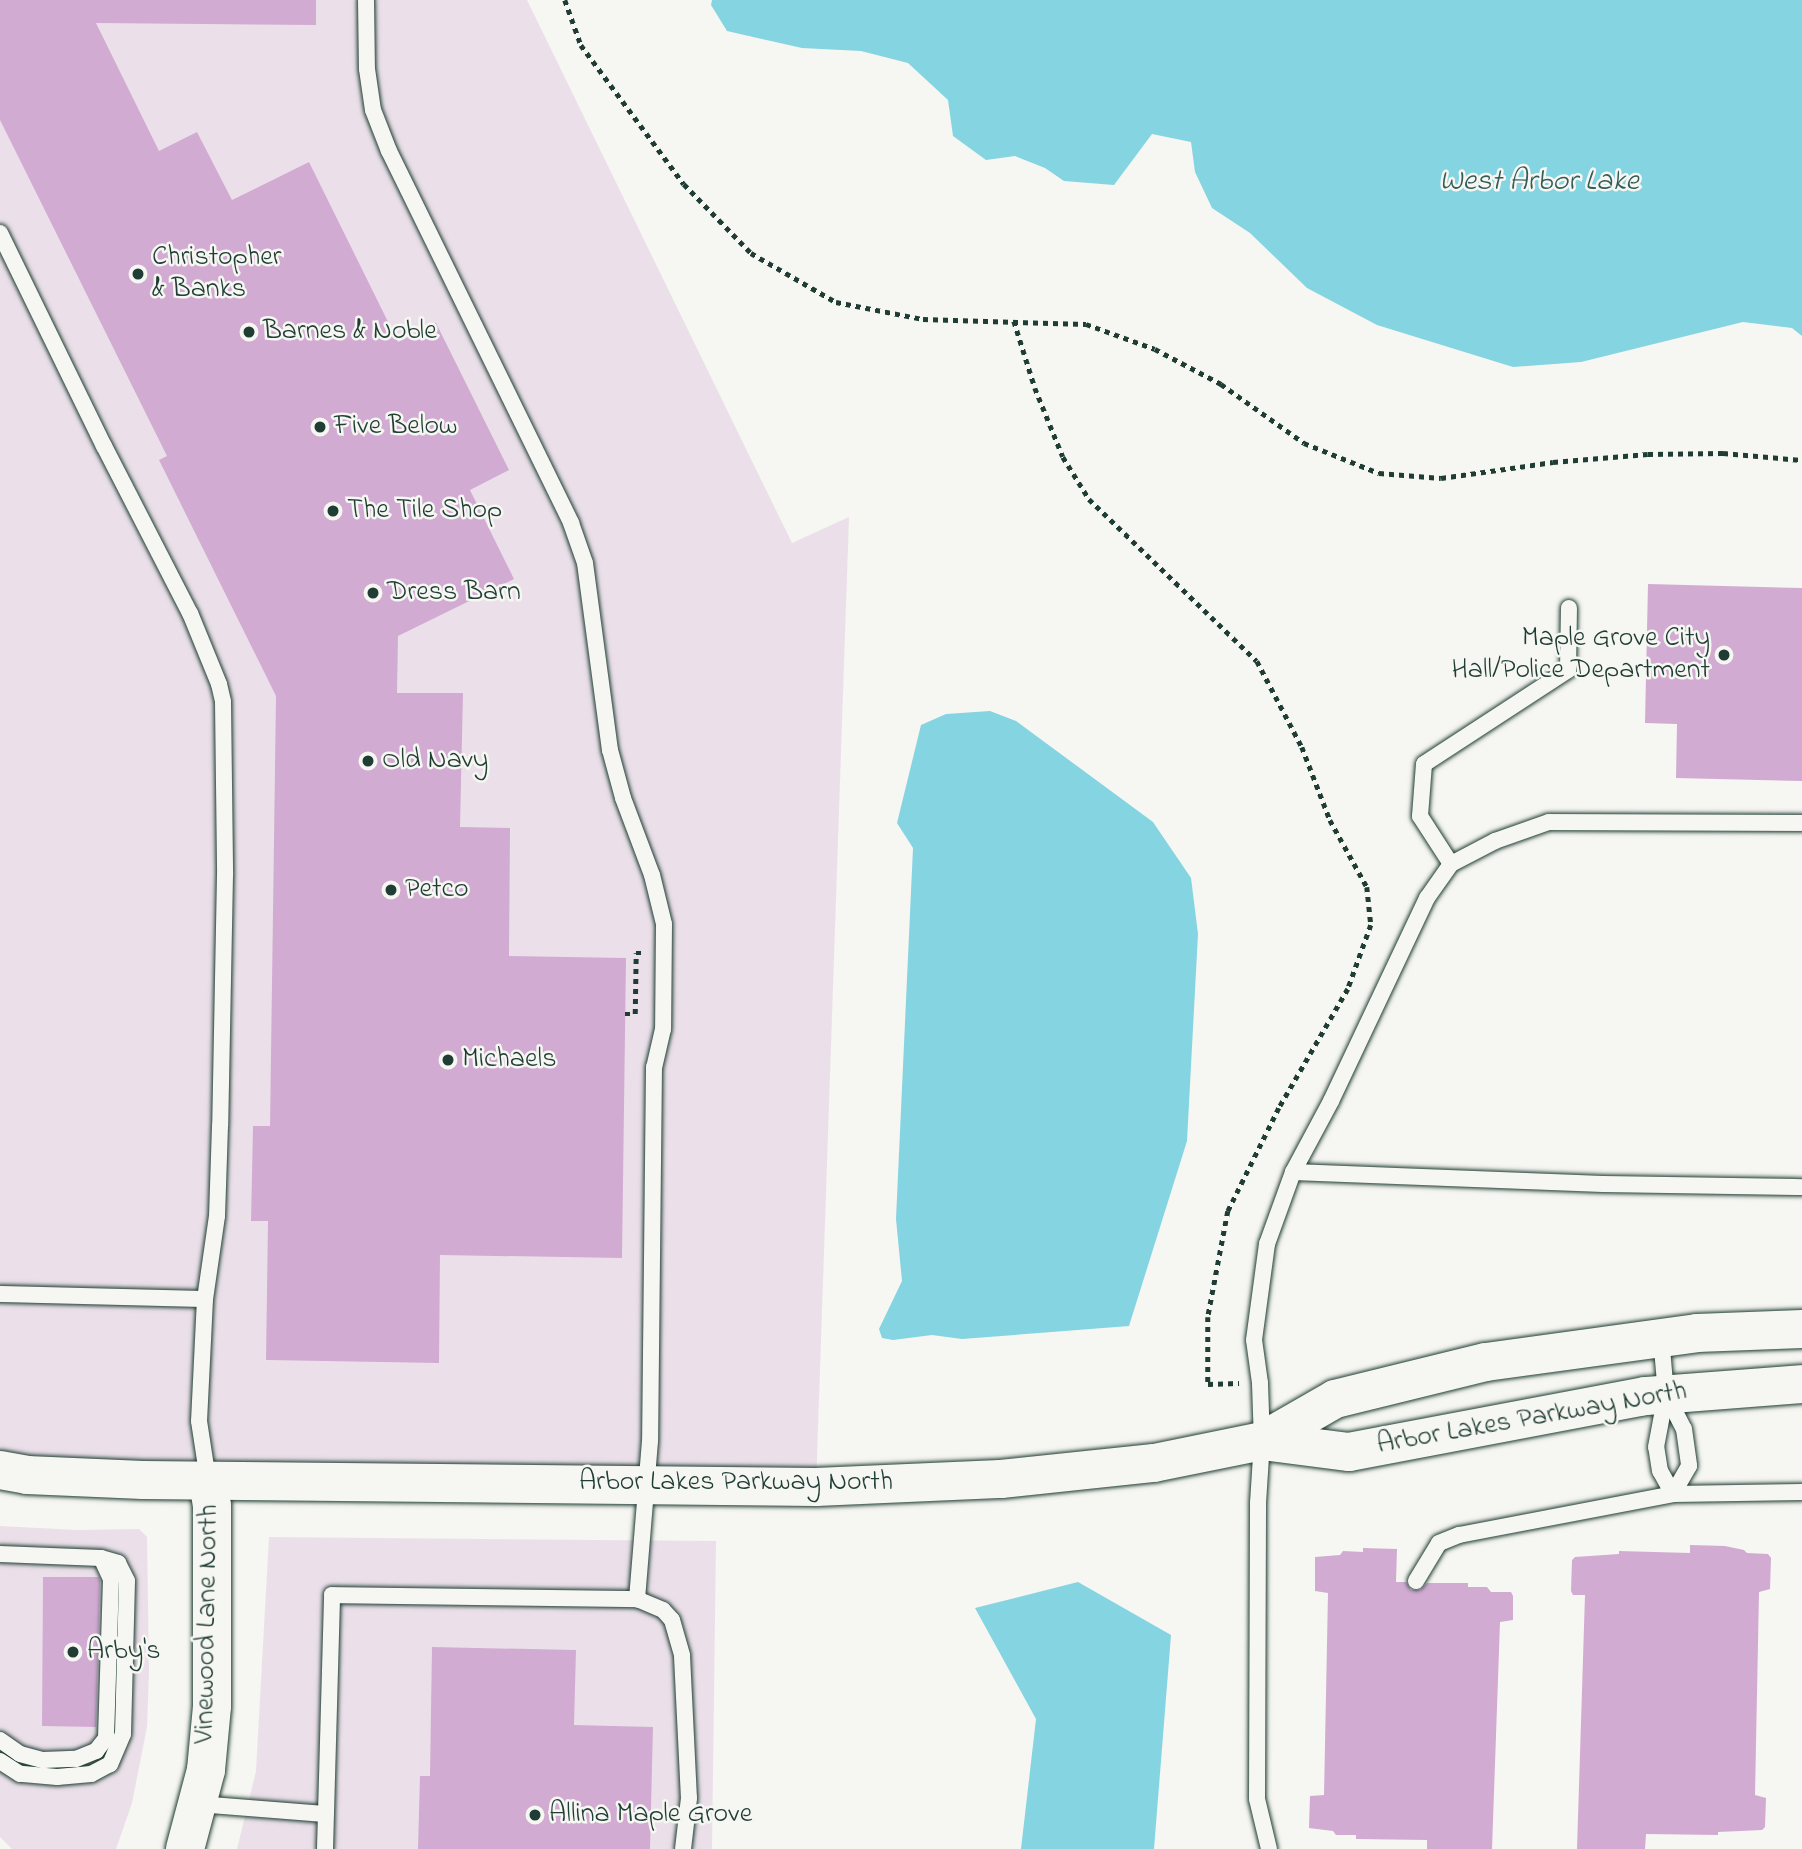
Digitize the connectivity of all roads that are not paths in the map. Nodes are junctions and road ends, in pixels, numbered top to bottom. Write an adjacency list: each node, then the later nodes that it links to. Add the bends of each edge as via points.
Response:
1 (366, 0): 17 (lane, via 373,110 572,523 585,563 610,750 664,924 663,1028 654,1067)
2 (0, 233): 9 (lane, via 190,613 221,693 225,888 220,1126 217,1216)
3 (1569, 608): 5 (lane, via 1568,670 1424,764 1420,816)
4 (1802, 824): 5 (lane, via 1549,822)
5 (1451, 864): 6 (lane, via 1427,898)
6 (1293, 1172): 7 (lane); 14 (lane, via 1267,1244 1254,1340)
7 (1802, 1187)
8 (0, 1294): 9 (lane)
9 (205, 1299): 16 (lane, via 200,1421)
10 (1802, 1329): 11 (street, Arbor Lakes Parkway North)
11 (1661, 1337): 13 (lane); 14 (street, Arbor Lakes Parkway North, via 1486,1363 1335,1399)
12 (1802, 1384): 13 (street, Arbor Lakes Parkway North)
13 (1666, 1394): 14 (street, Arbor Lakes Parkway North, via 1349,1452); 19 (lane, via 1656,1447 1660,1471); 19 (lane, via 1685,1429 1689,1466)
14 (1262, 1441): 17 (street, Arbor Lakes Parkway North, via 1154,1463 1001,1479 816,1487); 31 (lane, via 1257,1798)
15 (0, 1470): 16 (street, Arbor Lakes Parkway North, via 27,1475)
16 (208, 1480): 17 (street, Arbor Lakes Parkway North); 26 (street, Vinewood Lane North, via 212,1506 212,1706)
17 (646, 1484): 23 (lane)
18 (1802, 1492): 19 (lane)
19 (1673, 1494): 22 (lane, via 1459,1535 1439,1543)
20 (0, 1555): 21 (lane)
21 (101, 1558): 24 (lane, via 111,1579 106,1738 96,1751 76,1759 43,1760 20,1754); 25 (lane, via 118,1563 127,1581 123,1734 110,1763 91,1774 57,1777 20,1774)
22 (1416, 1580)
23 (637, 1600): 27 (lane, via 332,1595); 30 (lane, via 663,1610 673,1620 682,1656 689,1798)
24 (0, 1740)
25 (0, 1761)
26 (198, 1804): 27 (lane); 28 (street, Vinewood Lane North)
27 (325, 1814): 29 (lane)
28 (185, 1849)
29 (325, 1849)
30 (683, 1849)
31 (1269, 1849)

